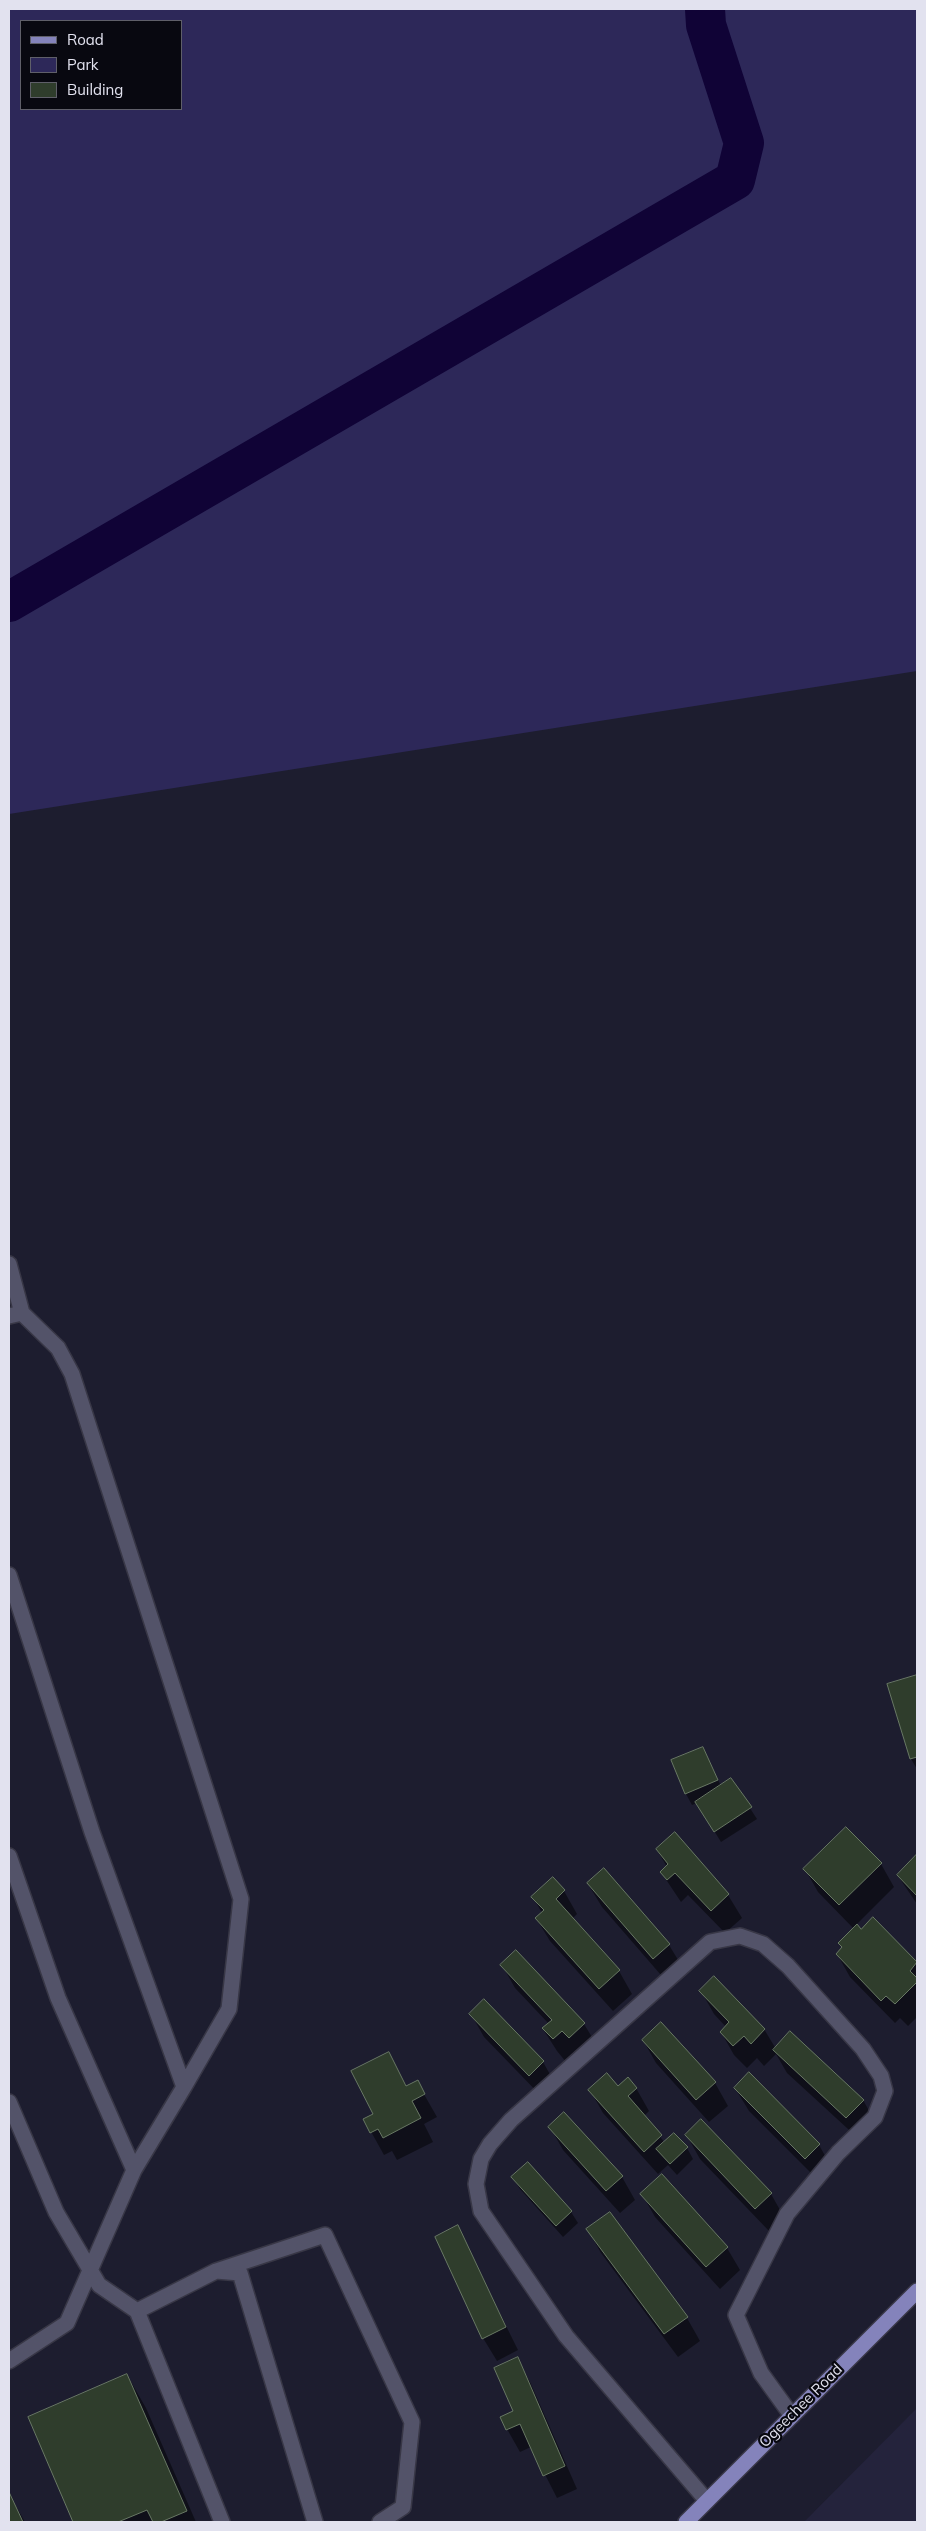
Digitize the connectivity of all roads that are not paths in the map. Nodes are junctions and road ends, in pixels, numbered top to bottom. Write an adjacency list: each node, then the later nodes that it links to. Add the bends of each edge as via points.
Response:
1 (9, 1264): 2 (lane)
2 (15, 1315): 5 (lane, via 58,1348 72,1374 241,1899 229,2009)
3 (9, 1575): 5 (lane, via 92,1832)
4 (9, 1856): 7 (lane, via 58,1998)
5 (184, 2087): 7 (lane)
6 (9, 2102): 9 (lane, via 56,2212)
7 (134, 2170): 9 (lane)
8 (216, 2271): 11 (lane); 16 (lane, via 240,2273); 17 (lane, via 325,2235 412,2422 403,2507)
9 (91, 2272): 11 (lane, via 99,2285); 12 (lane, via 66,2324)
10 (917, 2291): 13 (main road, Ogeechee Road)
11 (137, 2311): 15 (lane)
12 (11, 2353)
13 (792, 2416): 14 (main road, Ogeechee Road); 14 (lane, via 761,2373 736,2315 787,2214 838,2152 875,2117 885,2091 882,2076 863,2049 788,1966 763,1944 740,1936 710,1942 511,2120 481,2159 476,2184 481,2210 566,2336)
14 (707, 2501): 18 (main road, Ogeechee Road)
15 (222, 2522)
16 (315, 2522)
17 (380, 2522)
18 (686, 2522)

